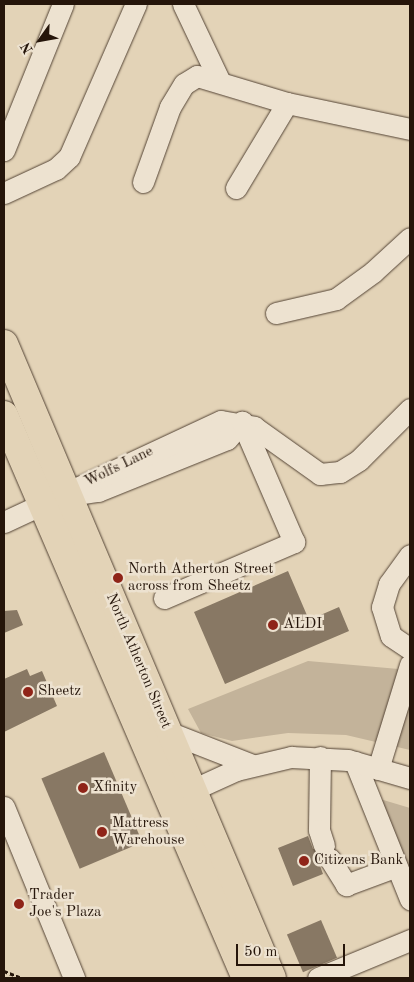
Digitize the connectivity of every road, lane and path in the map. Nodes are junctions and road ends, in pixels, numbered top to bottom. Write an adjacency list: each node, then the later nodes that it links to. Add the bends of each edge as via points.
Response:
1 (63, 4): 7 (street)
2 (136, 4): 10 (street, via 69,157 56,169)
3 (183, 4): 4 (street)
4 (220, 82): 5 (street); 8 (street, via 197,76 184,84 170,106)
5 (287, 103): 6 (street); 9 (street)
6 (410, 129)
7 (4, 150)
8 (143, 182)
9 (236, 188)
10 (4, 193)
11 (410, 238): 12 (street, via 374,272 336,299)
12 (276, 313)
13 (4, 344): 17 (main road, North Atherton Street)
14 (410, 408): 16 (street, via 351,466 330,474 312,469)
15 (4, 416): 18 (main road, North Atherton Street)
16 (242, 422): 17 (street, Wolfs Lane, via 227,439 98,492); 21 (street, via 294,542)
17 (66, 495): 18 (street, Wolfs Lane); 24 (main road, North Atherton Street)
18 (41, 506): 19 (street, Wolfs Lane); 30 (main road, North Atherton Street)
19 (4, 522)
20 (410, 555): 22 (street, via 389,584 382,607 391,636)
21 (164, 598)
22 (410, 650)
23 (410, 665): 28 (street)
24 (168, 732): 27 (street); 30 (main road, North Atherton Street)
25 (320, 757): 26 (street); 27 (street); 32 (street, via 327,852 346,885)
26 (355, 762): 28 (street); 32 (street)
27 (252, 765): 30 (street)
28 (378, 769): 29 (street)
29 (410, 778)
30 (181, 795): 38 (main road, North Atherton Street); 39 (main road, North Atherton Street)
31 (4, 808): 37 (street)
32 (397, 866): 33 (street)
33 (410, 899)
34 (410, 940): 40 (street)
35 (4, 971): 36 (path)
36 (22, 978)
37 (74, 978)
38 (246, 978)
39 (272, 978)
40 (318, 978)

